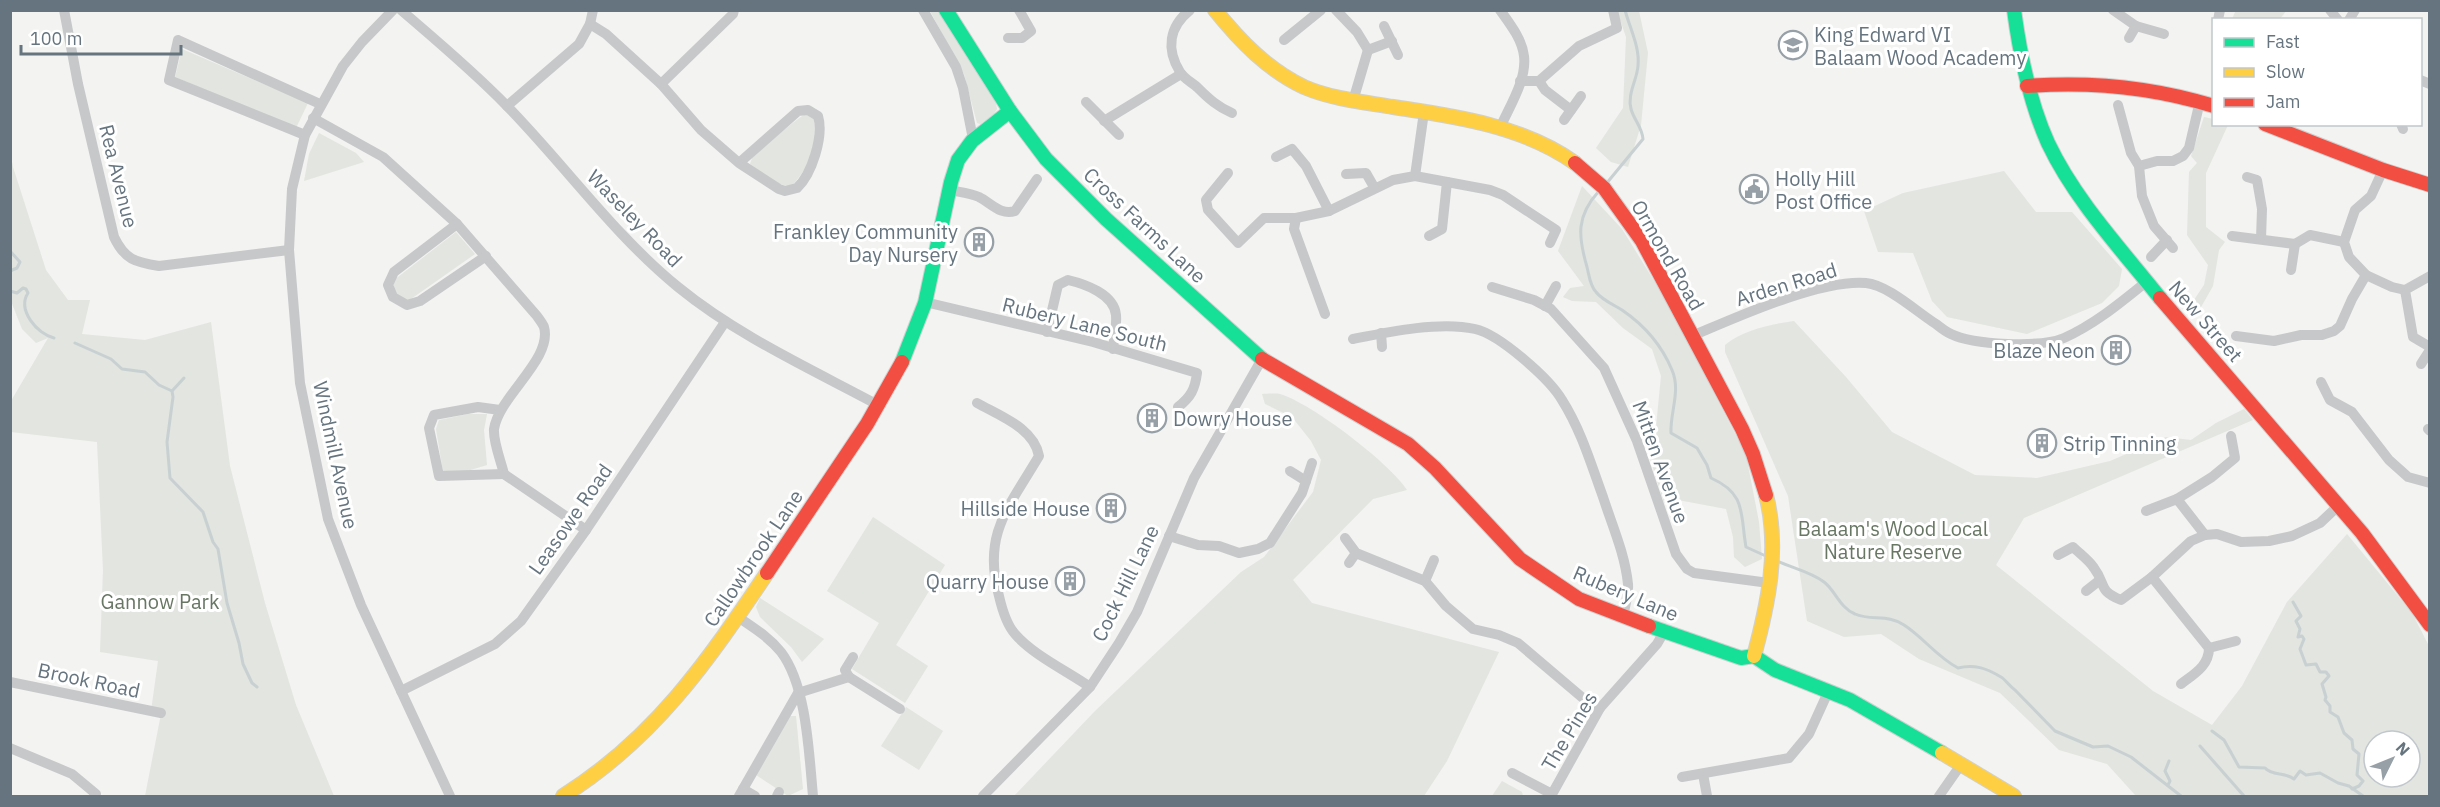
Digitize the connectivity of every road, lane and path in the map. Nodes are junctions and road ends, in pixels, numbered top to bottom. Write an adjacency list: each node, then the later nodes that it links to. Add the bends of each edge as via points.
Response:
1 (64, 10): 71 (street, Rea Avenue, via 114,237 122,253 140,263 159,266)
2 (393, 10): 36 (street, Windmill Avenue, via 343,66)
3 (401, 10): 37 (street, Waseley Road)
4 (593, 10): 17 (street)
5 (734, 10): 30 (street)
6 (923, 10): 48 (street, via 956,67)
7 (946, 10): 38 (street, Cross Farms Lane)
8 (1019, 10): 21 (street, via 1031,31 1022,38)
9 (1190, 10): 27 (street, via 1173,28 1170,45)
10 (1215, 10): 33 (street, Ormond Road, via 1236,36 1272,68 1318,92)
11 (1321, 10): 23 (street)
12 (1336, 10): 25 (street)
13 (1500, 10): 28 (street, via 1515,32 1524,57)
14 (1613, 10): 29 (street, via 1617,28 1579,46)
15 (2014, 10): 31 (street, New Street)
16 (2113, 10): 19 (street)
17 (590, 24): 30 (street); 37 (street, via 579,44)
18 (1384, 26): 24 (street)
19 (2136, 26): 20 (street); 22 (street)
20 (2164, 34)
21 (1008, 38)
22 (2129, 38)
23 (1284, 40)
24 (1392, 41): 25 (street); 26 (street)
25 (1368, 50): 33 (street)
26 (1398, 56)
27 (1181, 74): 41 (street, via 1216,106); 43 (street)
28 (1520, 81): 29 (street); 45 (street)
29 (1539, 81): 32 (street, via 1567,115)
30 (662, 84): 50 (street, via 701,130)
31 (2028, 86): 35 (street, via 2099,81 2148,87); 77 (street, New Street, via 2049,143 2073,187)
32 (1581, 96)
33 (1353, 101): 40 (street, Ormond Road)
34 (1086, 102): 43 (street)
35 (2207, 103): 51 (street, via 2183,156)
36 (320, 104): 42 (street, Windmill Avenue); 46 (street, via 178,40 169,80)
37 (507, 106): 84 (street, Waseley Road, via 645,258)
38 (1010, 111): 48 (street, Callowbrook Lane); 93 (street, Cross Farms Lane, via 1074,188)
39 (2124, 111): 51 (street, via 2131,153)
40 (1424, 112): 45 (street, Ormond Road); 55 (street)
41 (1232, 113)
42 (313, 118): 46 (street, Windmill Avenue); 64 (street, via 382,157)
43 (1104, 121): 47 (street)
44 (2270, 126): 52 (street)
45 (1500, 128): 87 (street, Ormond Road, via 1565,156 1602,187 1647,250)
46 (305, 135): 71 (street, Windmill Avenue, via 292,189)
47 (1119, 135)
48 (973, 139): 61 (street, Callowbrook Lane, via 956,164)
49 (1276, 157): 62 (street, via 1292,149 1306,166)
50 (739, 163): 50 (street, via 778,189 797,188 812,168 820,127 818,116 808,110 798,111)
51 (2139, 166): 73 (street, via 2142,196 2154,226 2170,244)
52 (2383, 170): 59 (street); 68 (street, via 2371,196 2355,210)
53 (1228, 173): 63 (street, via 1206,200 1208,210 1238,243 1264,218)
54 (1346, 174): 60 (street, via 1366,173)
55 (1415, 176): 58 (street); 60 (street)
56 (2247, 177): 67 (street, via 2257,180 2262,209)
57 (1037, 179): 61 (street, via 1015,211 1009,213 978,196)
58 (1447, 182): 65 (street, via 1442,229); 69 (street, via 1503,195 1556,230)
59 (2430, 185)
60 (1374, 187): 62 (street)
61 (950, 190): 81 (street, Callowbrook Lane)
62 (1329, 212): 63 (street)
63 (1296, 218): 83 (street, via 1294,229)
64 (457, 224): 72 (street); 72 (street, via 394,272 388,285 393,297 407,305 420,301)
65 (1429, 236)
66 (2232, 236): 67 (street)
67 (2260, 239): 70 (street)
68 (2344, 242): 70 (street, via 2310,235); 75 (street, via 2349,257)
69 (1550, 243)
70 (2295, 244): 74 (street)
71 (289, 250): 135 (street, Windmill Avenue, via 300,383 328,519 361,605)
72 (486, 256): 99 (street, via 545,328 540,354)
73 (2151, 257)
74 (2291, 270)
75 (2366, 275): 80 (street); 88 (street, via 2334,331 2274,341)
76 (2430, 276): 80 (street)
77 (2146, 282): 87 (street, Arden Road, via 2102,317 2061,339 2023,345 1953,335 1895,296 1867,283 1810,292); 107 (street, New Street)
78 (1556, 286): 82 (street)
79 (1492, 287): 82 (street, Mitten Avenue)
80 (2405, 290): 91 (street, via 2414,337)
81 (925, 302): 85 (street, Rubery Lane South); 97 (street, Callowbrook Lane, via 915,333)
82 (1545, 306): 120 (street, Mitten Avenue, via 1604,368 1637,441 1665,527 1682,562 1694,573)
83 (1325, 314)
84 (725, 322): 97 (street, Waseley Road); 109 (street, Leasowe Road)
85 (1047, 332): 92 (street, Rubery Lane South); 92 (street, via 1058,285 1068,280 1086,284 1106,297 1116,312)
86 (1381, 333): 89 (street); 90 (street); 122 (street, via 1457,326 1476,329 1505,344 1561,398 1581,436 1624,562 1628,587)
87 (1692, 336): 120 (street, Ormond Road, via 1766,490 1772,530)
88 (2236, 336)
89 (1353, 339)
90 (1382, 347)
91 (2430, 348): 94 (street)
92 (1113, 349): 98 (street, Rubery Lane South, via 1197,373 1195,389)
93 (1262, 359): 111 (street, Cock Hill Lane, via 1194,478); 122 (street, Rubery Lane, via 1408,444 1520,559 1579,599)
94 (2421, 364)
95 (2321, 382): 105 (street, via 2330,400 2352,412 2389,460 2408,477)
96 (977, 403): 133 (street, via 1025,432 1037,444 1039,456 997,529 994,578 1004,615 1027,646)
97 (878, 405): 123 (street, Callowbrook Lane)
98 (1178, 407)
99 (500, 410): 103 (street, via 494,431); 103 (street, via 477,407 434,415 429,428 439,476)
100 (2231, 436): 106 (street, via 2235,458)
101 (1312, 463): 104 (street)
102 (1290, 471): 104 (street)
103 (504, 474): 109 (street)
104 (1306, 481): 111 (street, via 1270,543 1258,549 1239,553)
105 (2430, 483)
106 (2177, 499): 108 (street); 110 (street)
107 (2338, 506): 110 (street, via 2320,523 2292,536 2241,542 2217,534); 124 (street, New Street)
108 (2146, 511)
109 (586, 530): 135 (street, Leasowe Road, via 521,621 504,637)
110 (2205, 535): 117 (street, via 2191,541)
111 (1169, 536): 133 (street, Cock Hill Lane, via 1137,612)
112 (1345, 538): 113 (street)
113 (1356, 553): 116 (street); 119 (street)
114 (2058, 555): 118 (street, via 2073,547)
115 (1434, 560): 119 (street)
116 (1349, 563)
117 (2152, 577): 118 (street, via 2121,600 2109,595); 127 (street)
118 (2100, 580): 121 (street)
119 (1425, 581): 137 (street, via 1473,629 1518,643)
120 (1769, 583): 129 (street, Ormond Road)
121 (2085, 591)
122 (1623, 615): 125 (street, Rubery Lane)
123 (738, 618): 136 (street, via 766,636 782,653 795,676); 149 (street, Callowbrook Lane, via 663,717 626,752)
124 (2430, 625)
125 (1664, 632): 129 (street, Rubery Lane, via 1741,658); 137 (street, The Pines)
126 (2236, 641): 127 (street)
127 (2209, 648): 132 (street, via 2204,666)
128 (853, 657): 130 (street, via 845,670)
129 (1754, 657): 134 (street, Rubery Lane)
130 (849, 677): 136 (street); 138 (street)
131 (10, 682): 139 (street, Brook Road)
132 (2181, 684)
133 (1090, 687): 152 (street, Cock Hill Lane)
134 (1830, 690): 141 (street, Rubery Lane); 143 (street, via 1809,734 1789,758)
135 (401, 691): 148 (street, Windmill Avenue)
136 (798, 693): 145 (street); 151 (street)
137 (1600, 708): 147 (street, The Pines)
138 (900, 709)
139 (161, 713)
140 (10, 748): 146 (street, via 72,774)
141 (1960, 765): 154 (street); 155 (street, Rubery Lane)
142 (1512, 773): 147 (street, The Pines)
143 (1703, 774): 144 (street); 153 (street)
144 (1682, 777)
145 (741, 793): 150 (street)
146 (96, 794)
147 (1551, 795)
148 (450, 796)
149 (565, 796)
150 (755, 796)
151 (813, 796)
152 (983, 796)
153 (1707, 796)
154 (1940, 796)
155 (2014, 796)

